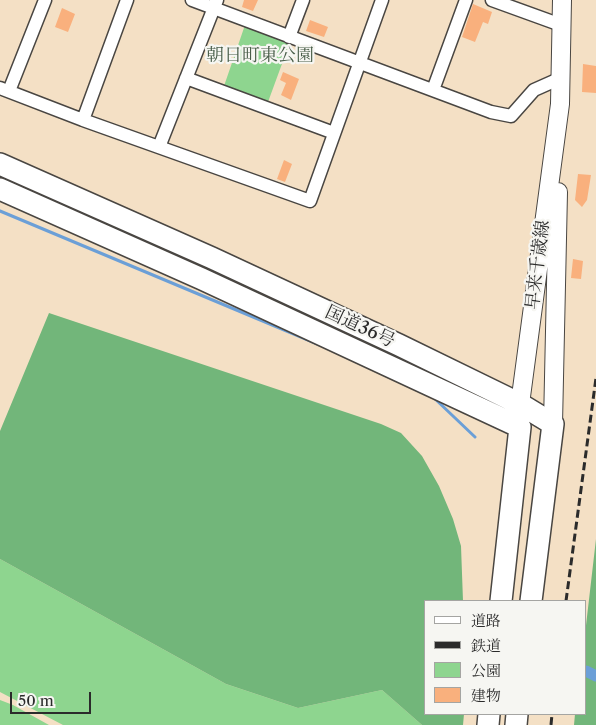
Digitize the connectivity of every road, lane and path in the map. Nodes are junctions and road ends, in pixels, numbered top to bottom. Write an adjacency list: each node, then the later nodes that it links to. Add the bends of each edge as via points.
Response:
1 (45, 0): 15 (street)
2 (126, 0): 18 (street)
3 (192, 0): 9 (street)
4 (303, 0): 11 (street)
5 (382, 0): 12 (street)
6 (466, 0): 16 (street)
7 (492, 0): 10 (street)
8 (562, 0): 10 (main road, 早来千歳線)
9 (215, 4): 11 (street); 13 (street)
10 (561, 25): 14 (main road, 早来千歳線)
11 (289, 36): 12 (street)
12 (359, 62): 16 (street); 19 (street)
13 (186, 78): 19 (street); 20 (street)
14 (561, 78): 16 (street, via 534,90 511,116); 17 (main road, 早来千歳線)
15 (5, 90): 18 (street)
16 (432, 90)
17 (560, 104): 23 (main road, 早来千歳線); 24 (main road, 早来千歳線)
18 (83, 120): 20 (street)
19 (334, 133): 20 (street, via 310,201)
20 (159, 147)
21 (0, 164): 23 (highway, 国道36号, via 212,258)
22 (0, 190): 25 (highway, 国道36号, via 193,275)
23 (520, 404): 24 (highway, 国道36号); 25 (main road, 早来千歳線)
24 (553, 424): 25 (highway); 27 (highway)
25 (520, 427): 26 (highway)
26 (501, 600)
27 (531, 600)

